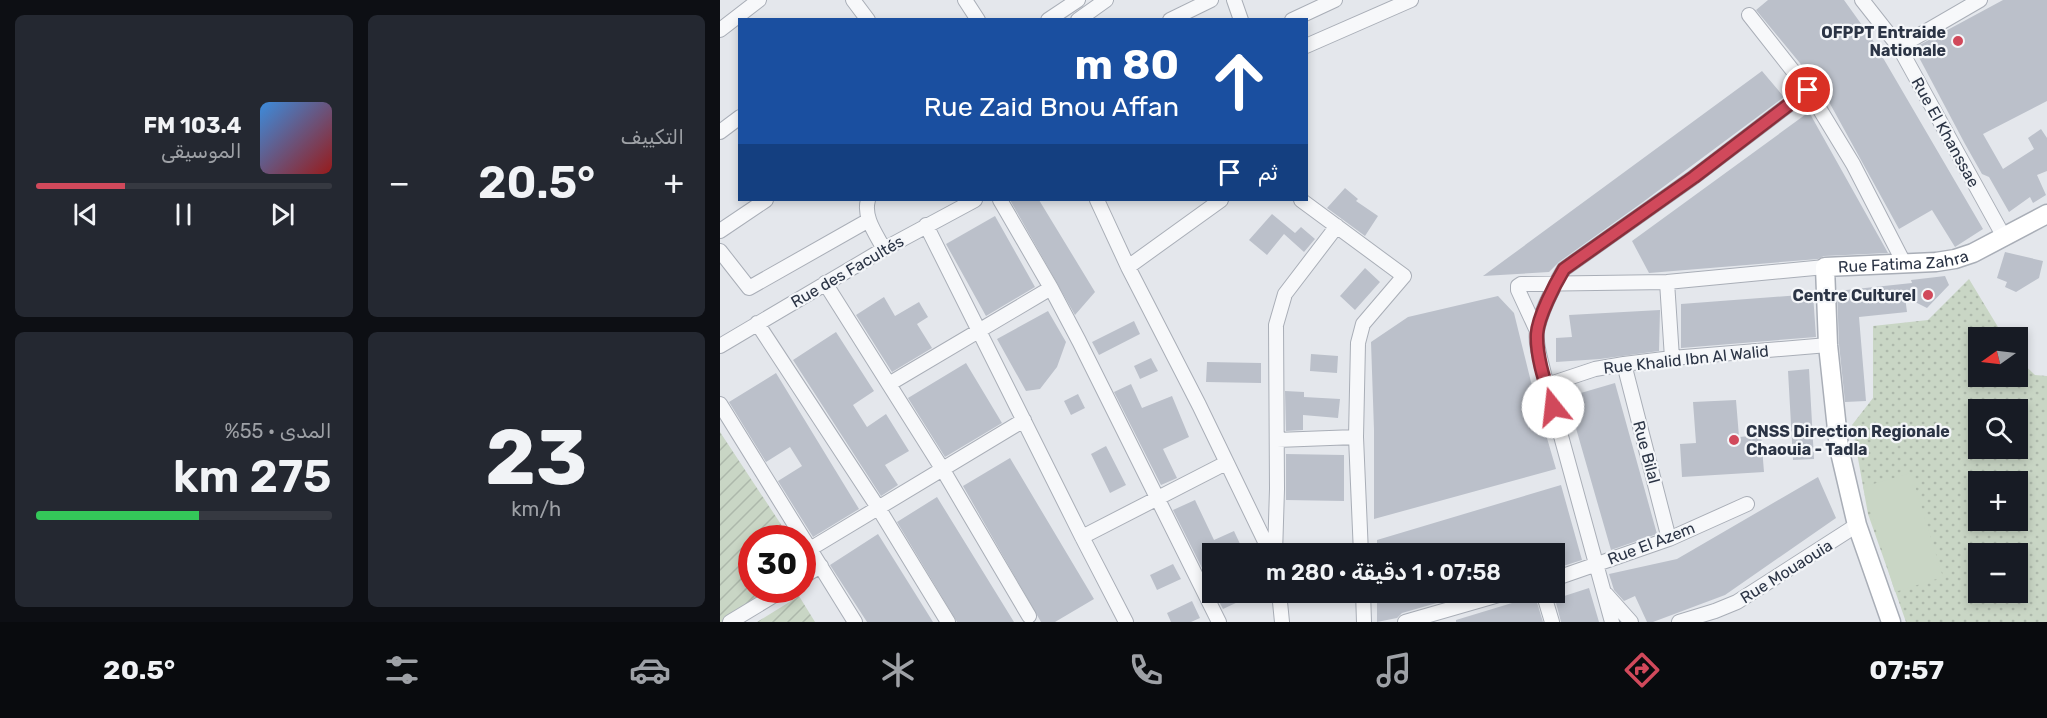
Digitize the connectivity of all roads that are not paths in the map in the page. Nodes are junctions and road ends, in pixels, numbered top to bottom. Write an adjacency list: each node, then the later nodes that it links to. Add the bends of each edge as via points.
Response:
1 (853, 0): 14 (street)
2 (965, 0): 15 (street)
3 (1106, 0): 18 (street)
4 (1211, 0): 19 (street)
5 (1234, 0): 20 (street)
6 (1335, 0): 21 (street)
7 (1411, 0): 23 (street)
8 (1862, 0): 24 (street, Rue El Khanssae)
9 (1980, 0): 24 (street)
10 (1074, 1): 16 (street); 17 (street)
11 (751, 2): 13 (street); 22 (street)
12 (1749, 15): 25 (street)
13 (758, 18)
14 (866, 18)
15 (977, 18)
16 (1051, 18)
17 (1080, 18)
18 (1081, 18)
19 (1174, 18)
20 (1240, 18)
21 (1296, 18)
22 (720, 30)
23 (1308, 45)
24 (1899, 47): 41 (street, Rue El Khanssae)
25 (1808, 90): 44 (street, via 1853,164); 49 (street, via 1694,177 1582,255 1564,269)
26 (738, 118): 27 (street)
27 (720, 132)
28 (764, 201): 40 (street)
29 (868, 201): 37 (street)
30 (970, 201): 35 (street, Rue des Facultés)
31 (1001, 201): 50 (street)
32 (1097, 201): 45 (street)
33 (1220, 201): 45 (street)
34 (1302, 201): 39 (street)
35 (951, 205): 38 (street, Rue des Facultés)
36 (2047, 214): 41 (street, Rue Fatima Zahra)
37 (868, 220): 42 (street); 43 (street, via 749,288)
38 (926, 225): 42 (street, Rue des Facultés); 52 (street)
39 (1337, 226): 62 (street, via 1404,276 1363,324 1358,343); 63 (street, via 1285,294 1276,325)
40 (720, 231)
41 (2004, 237): 44 (street, Rue Fatima Zahra, via 1955,259)
42 (884, 249): 48 (street, Rue des Facultés)
43 (720, 251)
44 (1904, 263): 46 (street, Rue Fatima Zahra)
45 (1128, 267): 64 (street)
46 (1825, 267): 47 (street); 54 (street, Rue Fatima Zahra)
47 (1667, 282): 49 (street); 56 (street)
48 (825, 283): 51 (street, Rue des Facultés); 58 (street)
49 (1555, 285): 53 (street); 53 (street, via 1518,286)
50 (1051, 288): 52 (street); 66 (street)
51 (758, 323): 55 (street, Rue des Facultés); 68 (street)
52 (978, 330): 58 (street); 61 (street)
53 (1537, 331): 59 (street)
54 (1828, 345): 56 (street, Rue Khalid Ibn Al Walid); 70 (street, Rue Fatima Zahra, via 1839,448)
55 (720, 346)
56 (1672, 358): 57 (street, Rue Khalid Ibn Al Walid)
57 (1624, 364): 59 (street, Rue Khalid Ibn Al Walid); 72 (street, Rue Bilal)
58 (889, 384): 65 (street)
59 (1546, 385): 78 (street)
60 (720, 404): 69 (street)
61 (1024, 420): 65 (street); 71 (street)
62 (1356, 437): 63 (street); 75 (street)
63 (1277, 440): 74 (street)
64 (1226, 463): 66 (street); 73 (street)
65 (944, 470): 68 (street); 88 (street)
66 (1157, 498): 71 (street); 93 (street)
67 (1747, 504): 72 (street, Rue El Azem)
68 (879, 509): 76 (street); 91 (street)
69 (795, 525)
70 (1857, 525): 100 (street, Rue Mouaouia, via 1737,602); 101 (street, Rue Fatima Zahra)
71 (1082, 537): 92 (street)
72 (1669, 539): 78 (street, Rue El Azem)
73 (1267, 543)
74 (1273, 543)
75 (1361, 543)
76 (816, 546)
77 (816, 558): 79 (street)
78 (1597, 564): 81 (street, Rue El Azem); 82 (street)
79 (821, 566): 80 (street); 90 (street)
80 (816, 569)
81 (1565, 575)
82 (1605, 592): 98 (street); 99 (street)
83 (761, 603): 89 (street)
84 (1280, 603): 94 (street)
85 (1363, 603): 95 (street)
86 (1471, 603): 96 (street)
87 (1546, 603): 97 (street)
88 (1029, 616)
89 (730, 622)
90 (855, 622)
91 (948, 622)
92 (1126, 622)
93 (1220, 622)
94 (1282, 622)
95 (1364, 622)
96 (1405, 622)
97 (1552, 622)
98 (1612, 622)
99 (1631, 622)
100 (1679, 622)
101 (1891, 622)

